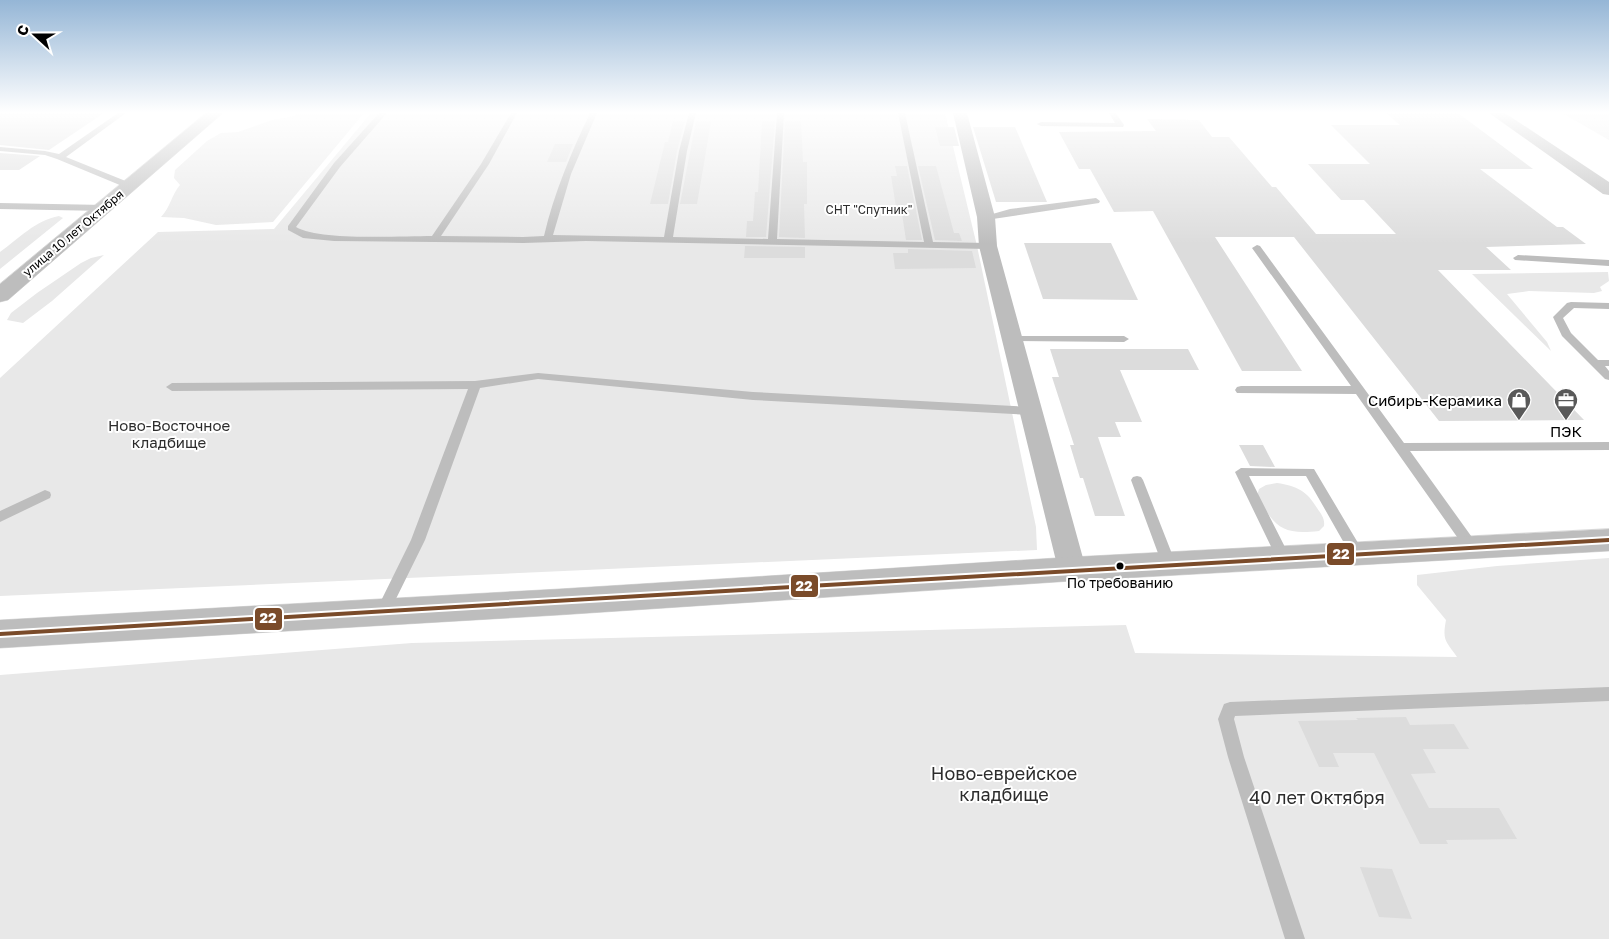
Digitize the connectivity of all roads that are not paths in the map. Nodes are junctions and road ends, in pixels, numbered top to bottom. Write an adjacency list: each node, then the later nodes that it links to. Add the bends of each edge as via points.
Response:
1 (60, 157): 11 (lane)
2 (164, 157): 11 (main road, улица 10 лет Октября)
3 (344, 157): 18 (lane, via 290,228 303,235 334,238)
4 (489, 157): 18 (lane)
5 (574, 157): 17 (lane, via 553,212)
6 (682, 157): 19 (lane)
7 (778, 157): 20 (lane)
8 (911, 157): 21 (lane)
9 (971, 157): 16 (street)
10 (1560, 157): 12 (street)
11 (130, 186): 15 (main road, улица 10 лет Октября)
12 (1609, 190)
13 (1096, 201): 16 (lane)
14 (0, 206): 15 (lane)
15 (105, 208): 26 (main road, улица 10 лет Октября)
16 (986, 217): 22 (street)
17 (548, 238): 18 (lane); 19 (lane)
18 (434, 240)
19 (668, 240): 20 (lane)
20 (772, 241): 21 (lane)
21 (929, 244): 22 (lane)
22 (988, 246): 28 (street)
23 (1257, 248): 36 (lane)
24 (1518, 258): 25 (lane)
25 (1609, 263)
26 (0, 295)
27 (1609, 306): 30 (lane, via 1571,305 1558,317 1566,334)
28 (1013, 339): 29 (lane); 37 (street)
29 (1124, 339)
30 (1595, 363): 31 (lane); 32 (lane)
31 (1609, 363)
32 (1609, 377)
33 (475, 384): 34 (lane); 37 (lane, via 538,376 753,396); 49 (lane, via 418,540)
34 (172, 387)
35 (1241, 390): 36 (lane)
36 (1358, 390): 39 (lane)
37 (1030, 411): 48 (street)
38 (1609, 446): 39 (lane)
39 (1400, 447): 44 (lane)
40 (1137, 480): 47 (lane)
41 (45, 495): 42 (lane)
42 (0, 517)
43 (1609, 540): 44 (main road)
44 (1472, 547): 45 (main road)
45 (1357, 553): 46 (main road); 46 (lane, via 1310,472 1241,472)
46 (1283, 557): 47 (main road)
47 (1168, 564): 48 (main road)
48 (1072, 569): 49 (main road)
49 (383, 611): 50 (main road)
50 (0, 634)
51 (1609, 694): 52 (lane, via 1230,709 1226,719 1236,757)
52 (1295, 939)

